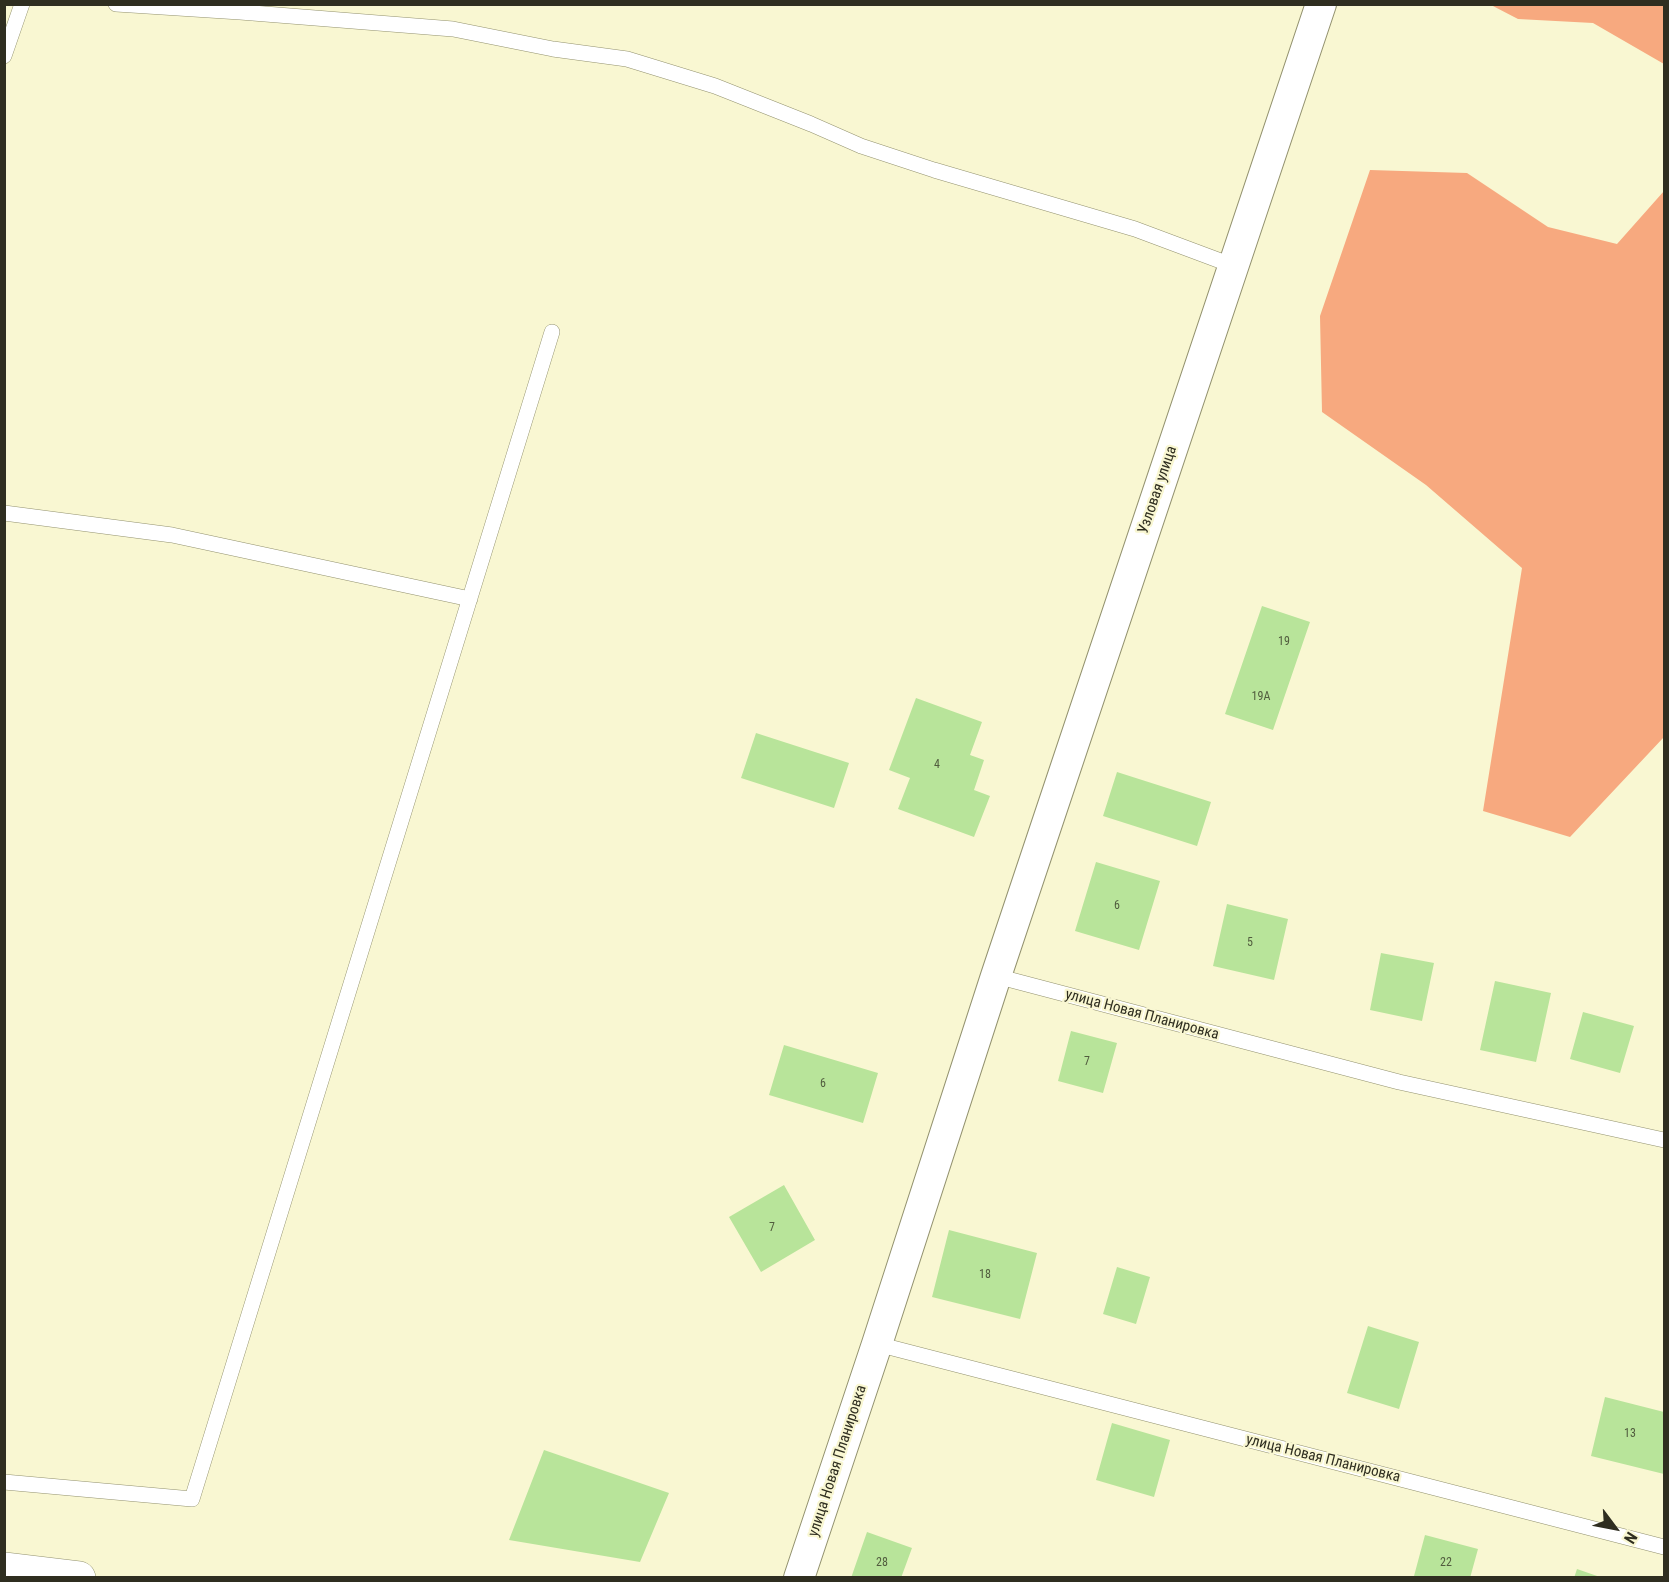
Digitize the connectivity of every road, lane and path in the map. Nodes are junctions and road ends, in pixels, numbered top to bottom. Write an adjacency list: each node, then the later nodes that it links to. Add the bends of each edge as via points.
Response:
1 (22, 4): 4 (lane)
2 (117, 4): 5 (lane, via 453,29 627,59 715,86 861,146 1136,229)
3 (1322, 4): 5 (street, Узловая улица)
4 (4, 56)
5 (1234, 266): 9 (street, Узловая улица)
6 (552, 332): 8 (lane)
7 (4, 513): 8 (lane, via 172,535)
8 (470, 599): 12 (lane, via 192,1499)
9 (996, 976): 10 (lane, улица Новая Планировка, via 1400,1082); 11 (street, улица Новая Планировка)
10 (1665, 1140)
11 (877, 1344): 13 (lane, улица Новая Планировка); 16 (street, улица Новая Планировка)
12 (4, 1482)
13 (1665, 1547)
14 (4, 1569): 15 (street)
15 (79, 1578)
16 (799, 1578)

